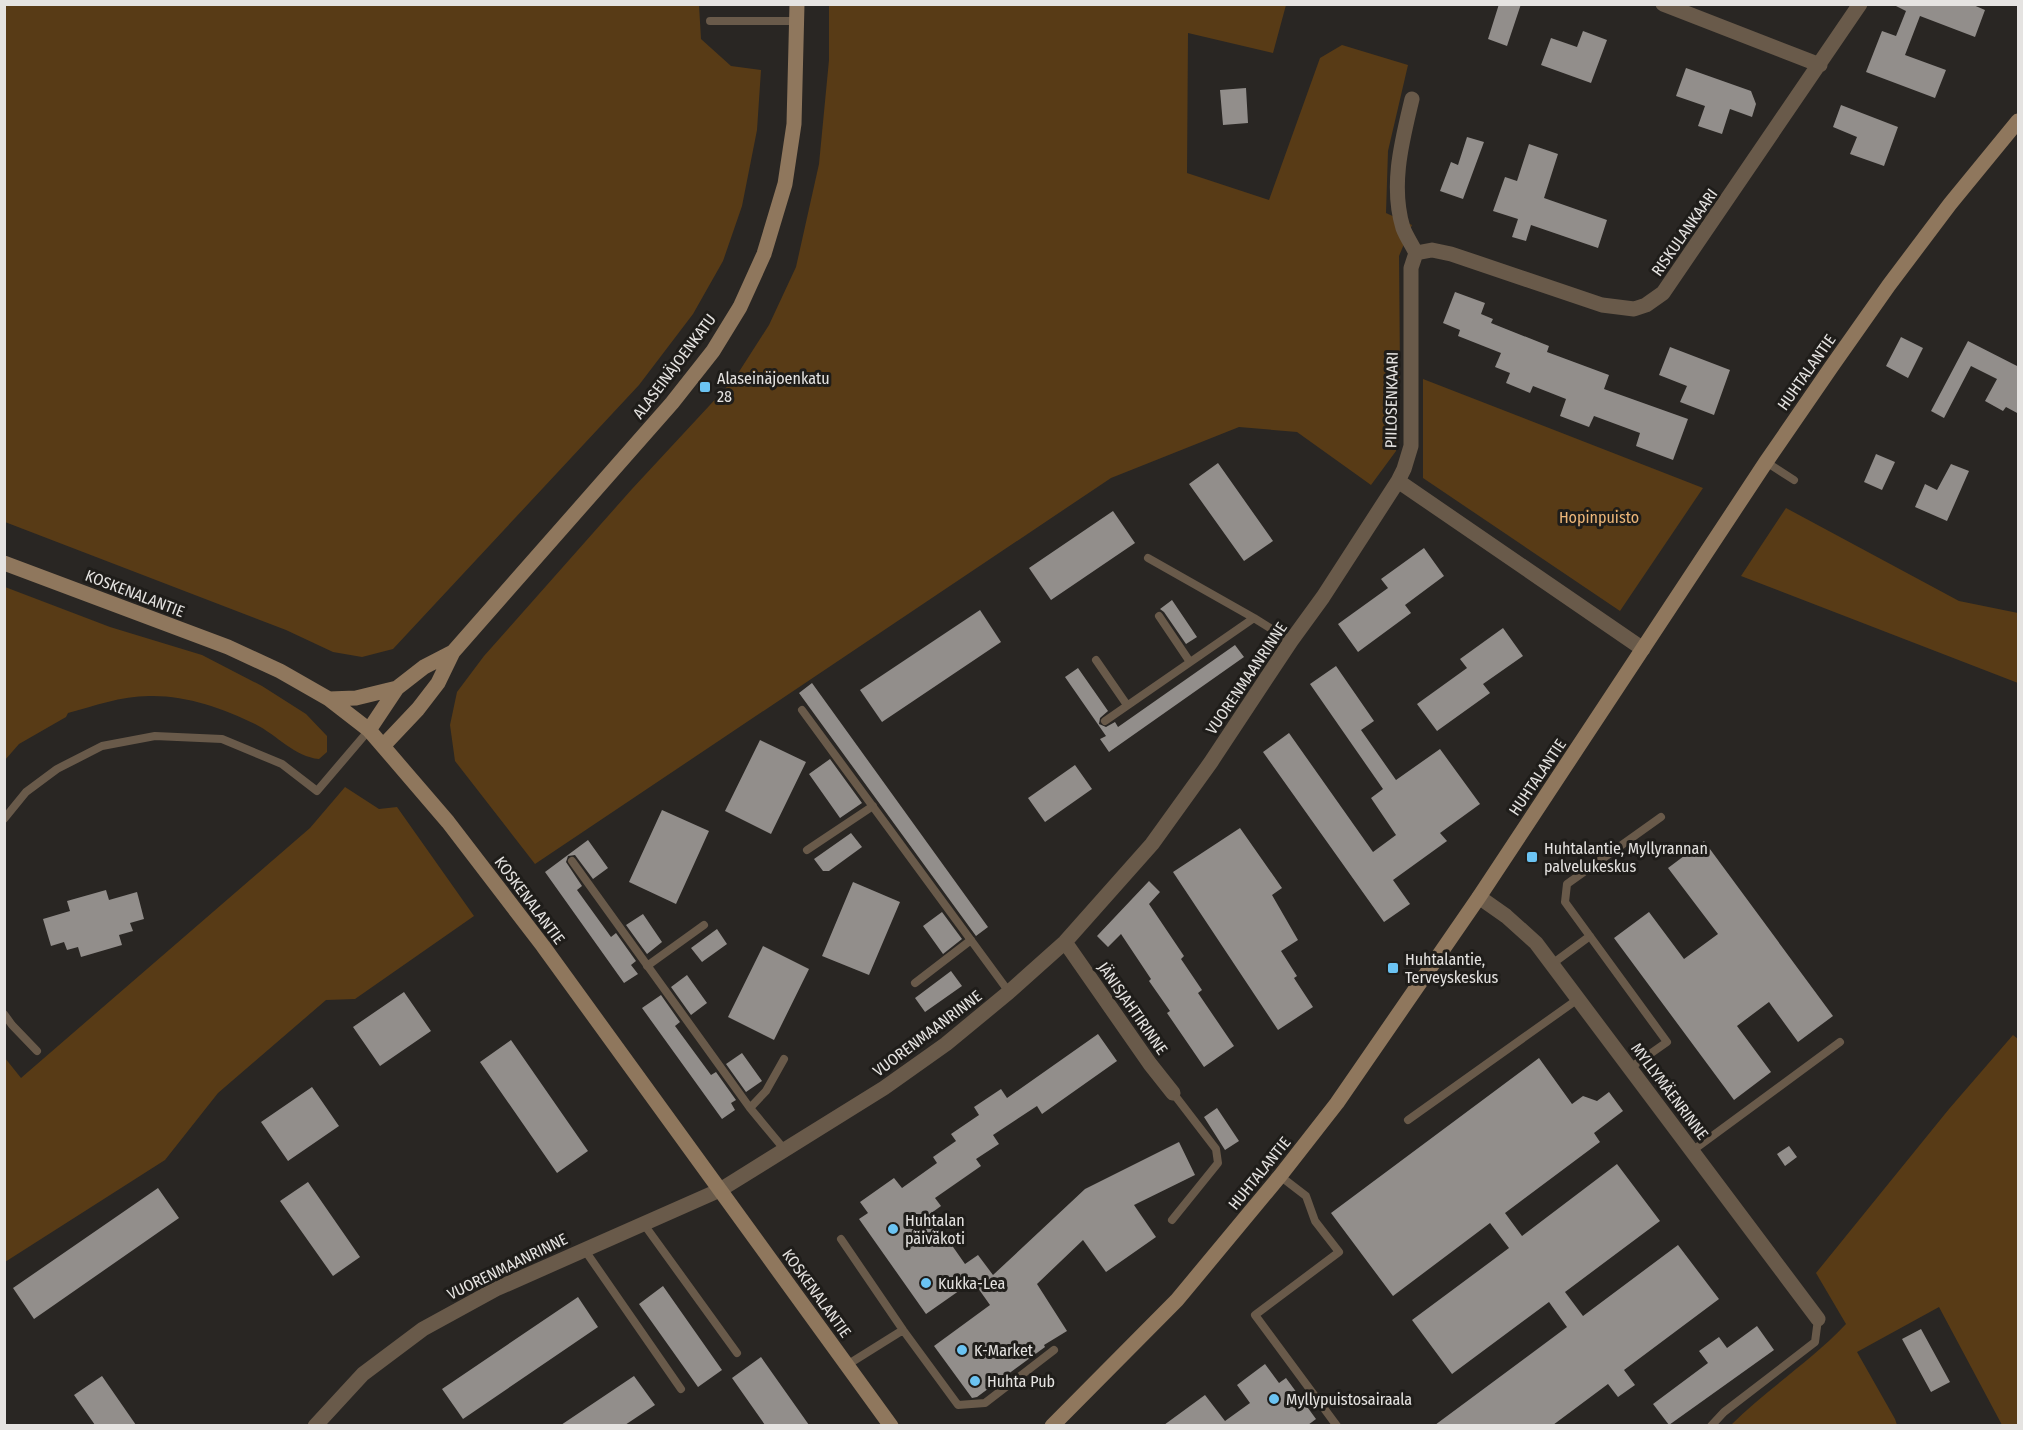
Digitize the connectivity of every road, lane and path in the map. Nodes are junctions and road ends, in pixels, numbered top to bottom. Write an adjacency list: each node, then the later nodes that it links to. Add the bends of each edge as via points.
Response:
1 (797, 4): 5 (street, ALASEINÄJOENKATU)
2 (1663, 4): 6 (street)
3 (1860, 4): 6 (street, RISKULANKAARI)
4 (710, 21): 5 (lane)
5 (797, 21): 19 (street, ALASEINÄJOENKATU, via 794,124 785,184 764,254 741,307 672,403)
6 (1820, 65): 9 (street, RISKULANKAARI, via 1663,293 1646,305 1634,309 1602,306 1451,254 1432,250)
7 (1412, 99): 9 (street, via 1400,150 1396,195 1404,229)
8 (2019, 122): 10 (street, HUHTALANTIE, via 1889,285)
9 (1416, 253): 12 (street, PIILOSENKAARI, via 1411,268 1410,446)
10 (1766, 462): 11 (lane); 18 (street, HUHTALANTIE)
11 (1794, 480)
12 (1398, 481): 17 (street, VUORENMAANRINNE); 18 (street)
13 (1148, 558): 16 (lane)
14 (4, 563): 23 (street, KOSKENALANTIE, via 228,647)
15 (1160, 616): 21 (lane)
16 (1254, 618): 17 (lane); 21 (lane)
17 (1291, 641): 38 (street, VUORENMAANRINNE, via 1152,844)
18 (1643, 649): 34 (street, HUHTALANTIE)
19 (453, 652): 22 (street, ALASEINÄJOENKATU, via 424,667); 28 (street, ALASEINÄJOENKATU, via 438,683)
20 (1096, 660): 24 (lane)
21 (1190, 662): 24 (lane)
22 (397, 688): 23 (street, ALASEINÄJOENKATU, via 356,698); 27 (street, ALASEINÄJOENKATU)
23 (329, 699): 27 (street, KOSKENALANTIE)
24 (1127, 705): 26 (lane)
25 (802, 710): 29 (lane)
26 (1105, 721)
27 (369, 730): 28 (street, KOSKENALANTIE); 31 (lane, via 317,791 282,764 222,739 155,736 102,747 57,769 26,792)
28 (383, 746): 55 (street, KOSKENALANTIE, via 448,822 543,946)
29 (873, 806): 32 (lane); 37 (lane)
30 (1661, 818): 36 (lane, via 1567,884 1565,902)
31 (4, 819)
32 (807, 850)
33 (572, 861): 40 (lane)
34 (1479, 897): 39 (street, MYLLYMÄENRINNE, via 1515,924); 54 (street, HUHTALANTIE, via 1358,1074)
35 (705, 925): 40 (lane)
36 (1590, 936): 39 (lane); 48 (lane, via 1667,1042)
37 (971, 940): 41 (lane); 42 (lane)
38 (1065, 942): 42 (street, VUORENMAANRINNE); 49 (street, JÄNISJAHTIRINNE)
39 (1552, 963): 43 (street, MYLLYMÄENRINNE)
40 (647, 966): 50 (lane)
41 (915, 983)
42 (1009, 992): 52 (street, VUORENMAANRINNE, via 885,1088)
43 (1578, 999): 48 (street, MYLLYMÄENRINNE); 51 (lane)
44 (4, 1014): 46 (lane)
45 (1840, 1042): 53 (lane)
46 (37, 1051)
47 (784, 1059): 50 (lane, via 766,1091)
48 (1630, 1068): 53 (street, MYLLYMÄENRINNE)
49 (1173, 1093): 56 (lane, via 1216,1149 1218,1163)
50 (750, 1108): 52 (lane)
51 (1408, 1120)
52 (784, 1149): 55 (street, VUORENMAANRINNE)
53 (1692, 1151): 60 (street, MYLLYMÄENRINNE)
54 (1280, 1176): 68 (street, HUHTALANTIE, via 1177,1300); 69 (lane, via 1306,1196 1316,1221 1339,1252 1255,1315)
55 (720, 1190): 57 (street, VUORENMAANRINNE); 64 (street, KOSKENALANTIE)
56 (1172, 1220)
57 (644, 1223): 59 (street, VUORENMAANRINNE); 63 (lane)
58 (841, 1239): 61 (lane)
59 (584, 1249): 65 (lane); 66 (street, VUORENMAANRINNE, via 496,1289 423,1329 363,1374)
60 (1818, 1319): 70 (lane, via 1815,1342)
61 (903, 1330): 62 (lane, via 958,1405 985,1403); 64 (lane)
62 (1054, 1350)
63 (737, 1353)
64 (848, 1365): 67 (street, KOSKENALANTIE)
65 (681, 1389)
66 (315, 1425)
67 (891, 1425)
68 (1052, 1425)
69 (1337, 1425)
70 (1712, 1425)

